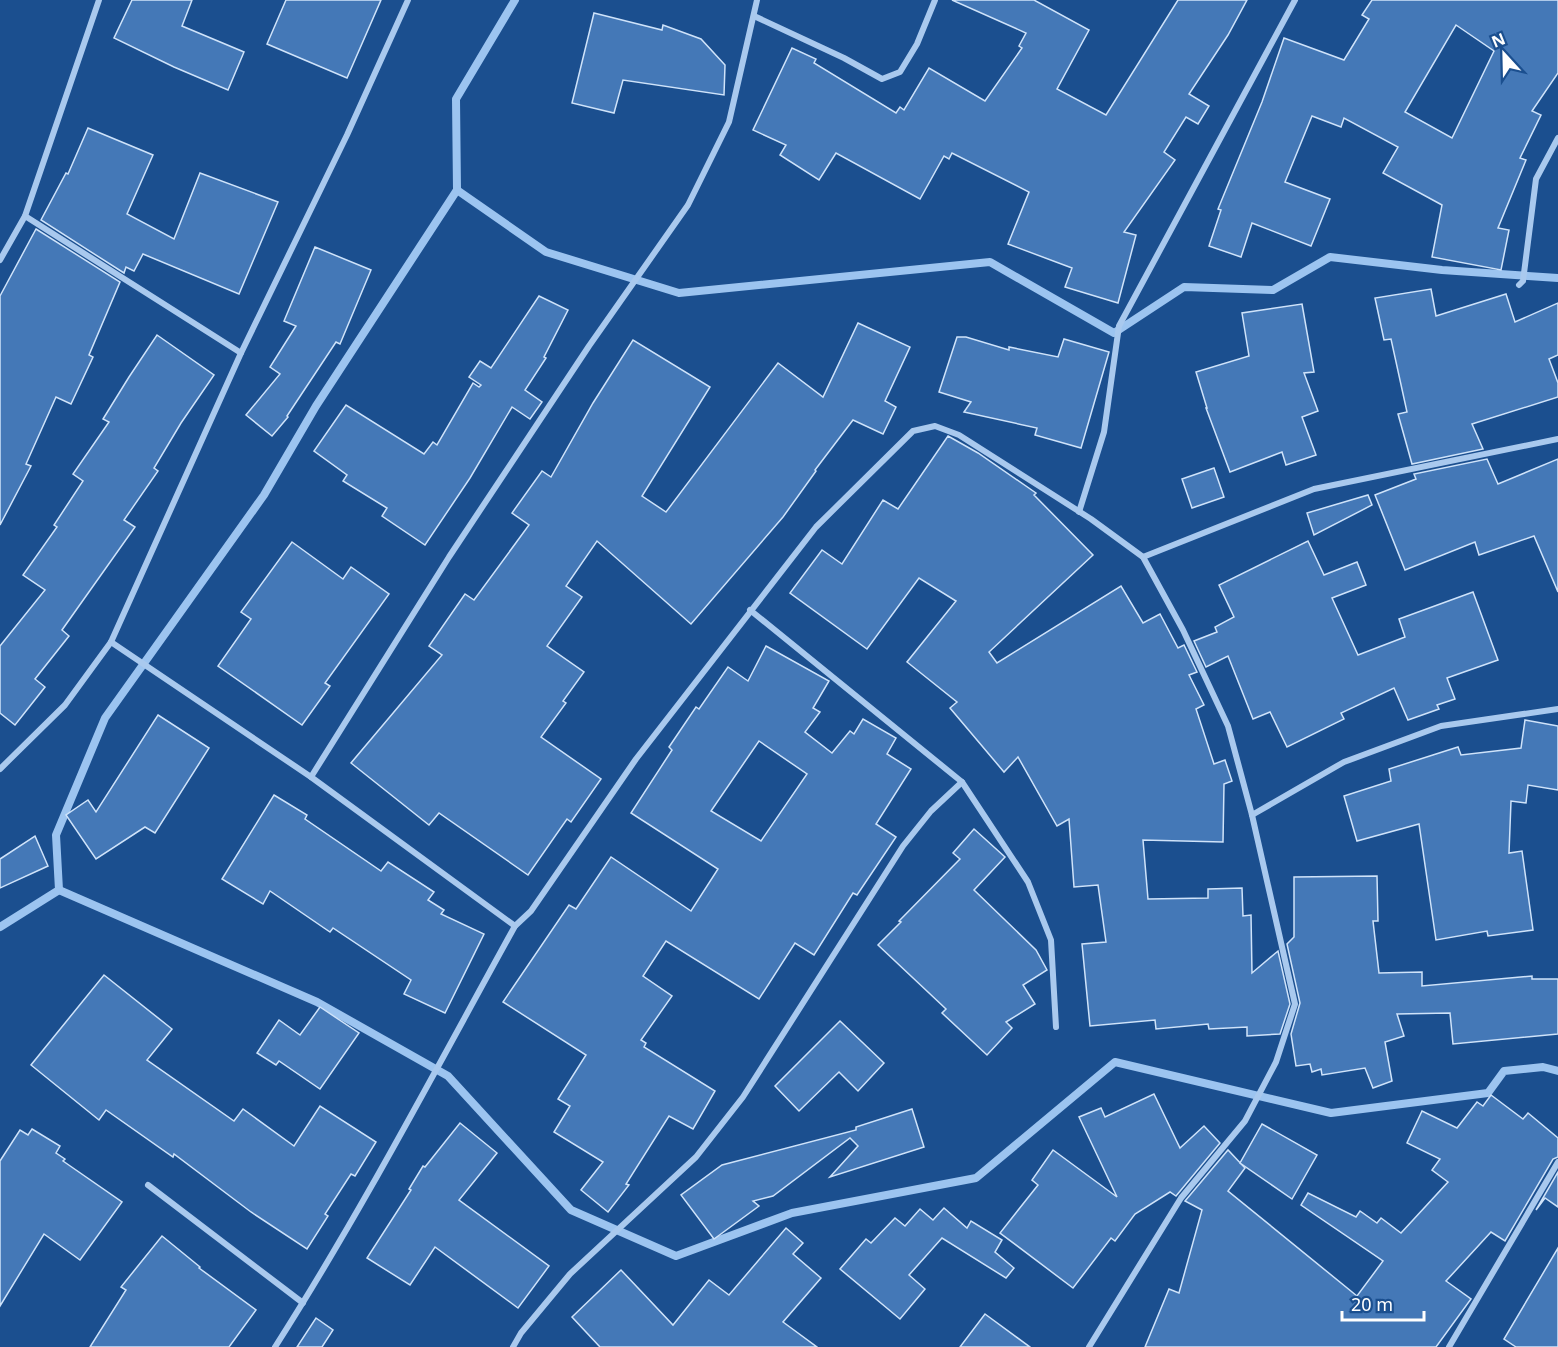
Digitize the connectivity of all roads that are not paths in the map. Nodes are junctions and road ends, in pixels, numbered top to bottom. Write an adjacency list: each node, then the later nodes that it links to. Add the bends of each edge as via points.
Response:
1 (99, 0): 8 (street)
2 (408, 0): 11 (street)
3 (757, 0): 6 (street)
4 (935, 0): 6 (street, via 917,44 900,72 882,79)
5 (1295, 0): 13 (street, via 1119,326 1104,432)
6 (754, 16): 19 (street, via 729,122 688,206 589,346 449,557)
7 (1558, 138): 10 (street, via 1536,179 1523,281)
8 (25, 216): 9 (street); 11 (street)
9 (0, 260)
10 (1519, 285)
11 (241, 353): 16 (street)
12 (1558, 439): 14 (street, via 1314,489)
13 (1079, 512): 14 (street); 15 (street, via 959,435 935,426 913,431 816,527)
14 (1143, 557): 21 (street, via 1228,726)
15 (750, 610): 20 (street); 22 (street, via 636,759 531,911)
16 (111, 642): 18 (street, via 65,705); 19 (street)
17 (1558, 709): 21 (street, via 1441,726 1344,762)
18 (0, 769)
19 (310, 777): 22 (street)
20 (962, 782): 23 (street, via 1028,882 1051,940); 28 (street, via 931,811 903,846 743,1097 696,1157 570,1274)
21 (1252, 815): 29 (street, via 1295,1004 1276,1062 1245,1122 1181,1198)
22 (515, 926): 26 (street)
23 (1056, 1026)
24 (1558, 1162): 30 (street)
25 (148, 1185): 26 (street)
26 (303, 1303): 27 (street)
27 (275, 1347)
28 (513, 1347)
29 (1089, 1347)
30 (1449, 1347)

